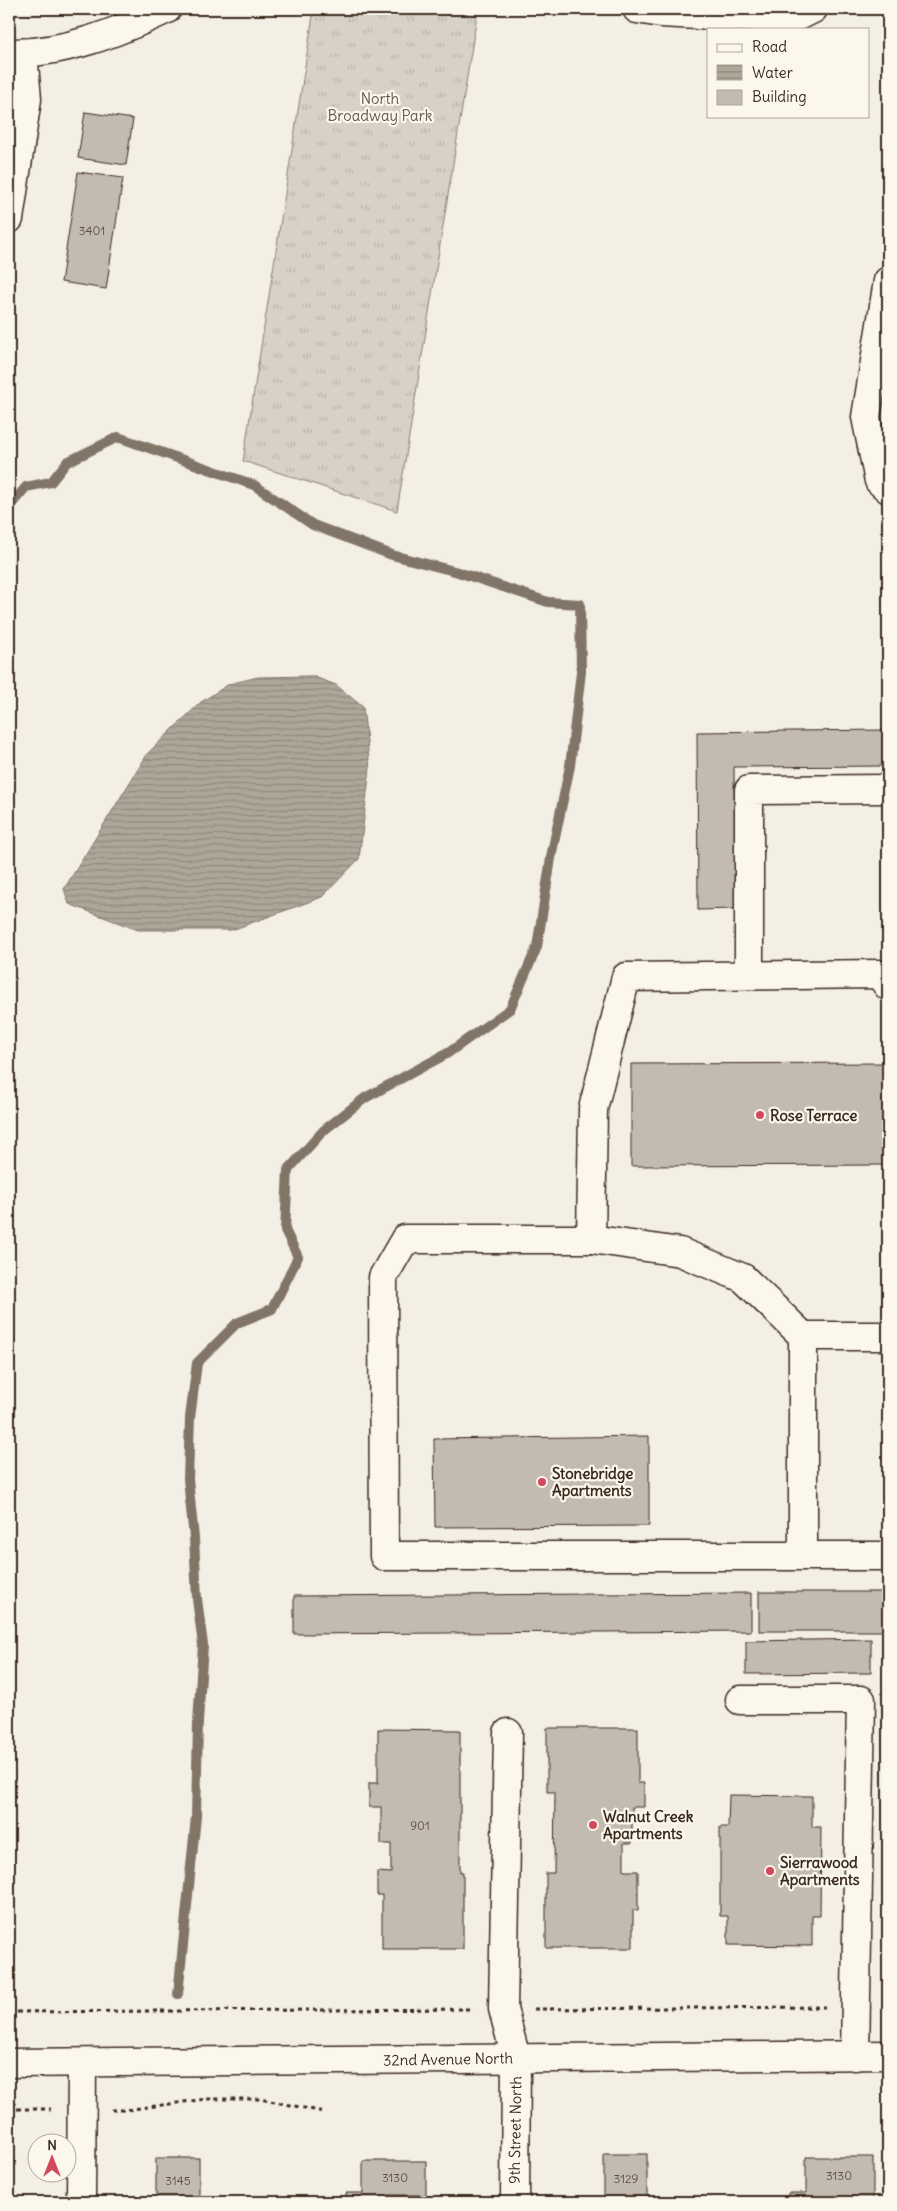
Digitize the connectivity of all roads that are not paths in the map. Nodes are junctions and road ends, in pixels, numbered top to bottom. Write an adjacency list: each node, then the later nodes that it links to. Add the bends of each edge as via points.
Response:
1 (167, 9): 4 (street, via 116,32 71,46)
2 (637, 9): 3 (street, via 791,20)
3 (813, 9)
4 (16, 53): 5 (street, via 27,99)
5 (9, 219)
6 (888, 281): 7 (street, via 866,417 879,480)
7 (888, 489)
8 (888, 789): 9 (street, via 749,790)
9 (749, 975): 10 (street, via 879,974); 11 (street, via 626,978 593,1109)
10 (888, 986)
11 (591, 1240): 12 (street, via 680,1252 743,1278); 14 (street, via 405,1239 383,1277 384,1556)
12 (803, 1336): 13 (street); 14 (street)
13 (888, 1336)
14 (803, 1556): 15 (street)
15 (888, 1556)
16 (740, 1700): 19 (street, via 861,1700)
17 (508, 1733): 20 (street, 9th Street North, via 503,2009)
18 (888, 2055): 19 (street, 32nd Avenue North)
19 (855, 2056): 20 (street, 32nd Avenue North)
20 (516, 2058): 22 (street, 32nd Avenue North); 24 (street, 9th Street North)
21 (9, 2063): 22 (street, 32nd Avenue North)
22 (82, 2063): 23 (street)
23 (81, 2202)
24 (515, 2202)

